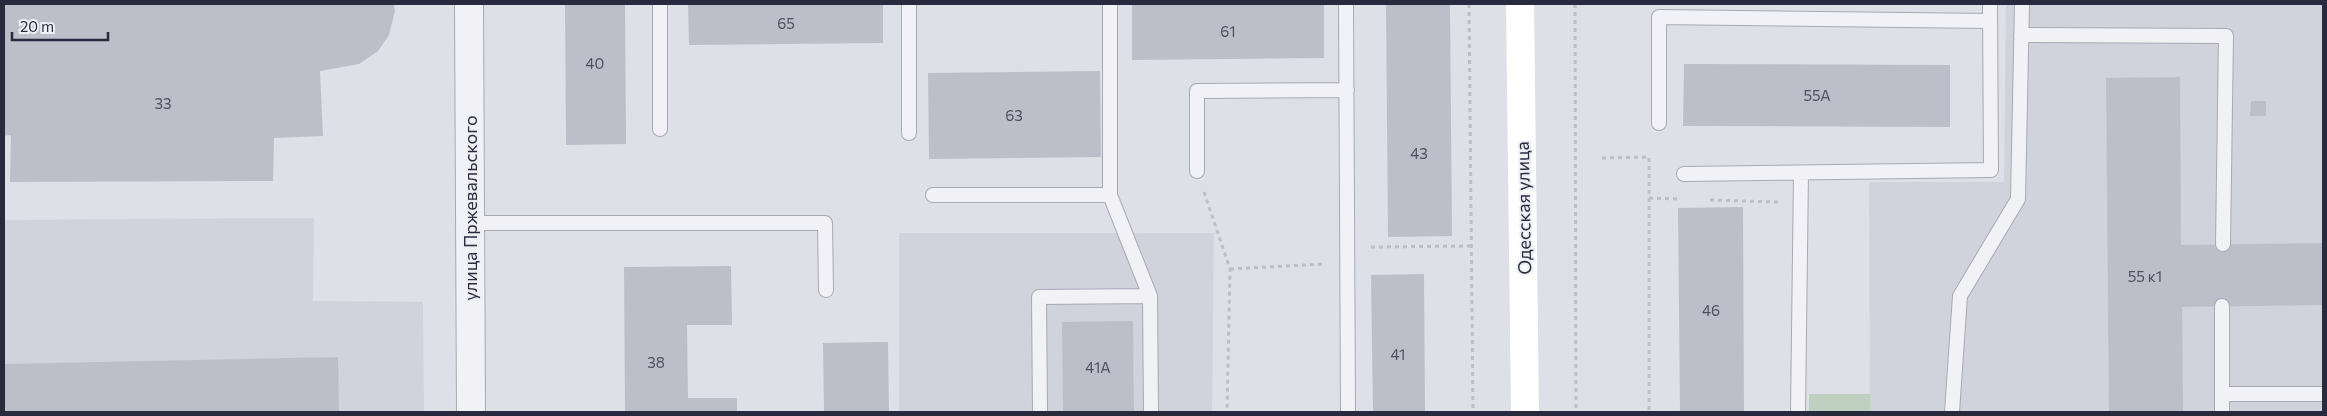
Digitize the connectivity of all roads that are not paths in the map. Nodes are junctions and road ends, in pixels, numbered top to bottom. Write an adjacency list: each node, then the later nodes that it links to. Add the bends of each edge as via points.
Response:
1 (469, 4): 20 (street, улица Пржевальского)
2 (660, 4): 13 (lane)
3 (909, 4): 14 (lane)
4 (1110, 4): 19 (lane)
5 (1346, 4): 11 (lane)
6 (1520, 4): 31 (street, Одесская улица)
7 (1990, 4): 9 (lane)
8 (2022, 4): 10 (lane)
9 (1990, 21): 12 (lane, via 1659,17); 16 (lane, via 1991,170)
10 (2021, 35): 21 (lane, via 2226,36); 33 (lane, via 2018,199 1960,296)
11 (1347, 90): 15 (lane, via 1197,91); 30 (lane)
12 (1659, 123)
13 (660, 129)
14 (909, 133)
15 (1197, 171)
16 (1801, 173): 17 (lane); 32 (lane)
17 (1684, 174)
18 (933, 195): 19 (lane)
19 (1110, 195): 23 (lane)
20 (470, 223): 22 (lane, via 825,223); 27 (street, улица Пржевальского)
21 (2223, 244)
22 (826, 290)
23 (1150, 296): 28 (lane, via 1039,297); 29 (lane)
24 (2222, 306): 25 (lane)
25 (2223, 394): 26 (lane); 34 (lane)
26 (2323, 394)
27 (471, 412)
28 (1040, 412)
29 (1152, 412)
30 (1348, 412)
31 (1525, 412)
32 (1798, 412)
33 (1952, 412)
34 (2222, 412)

